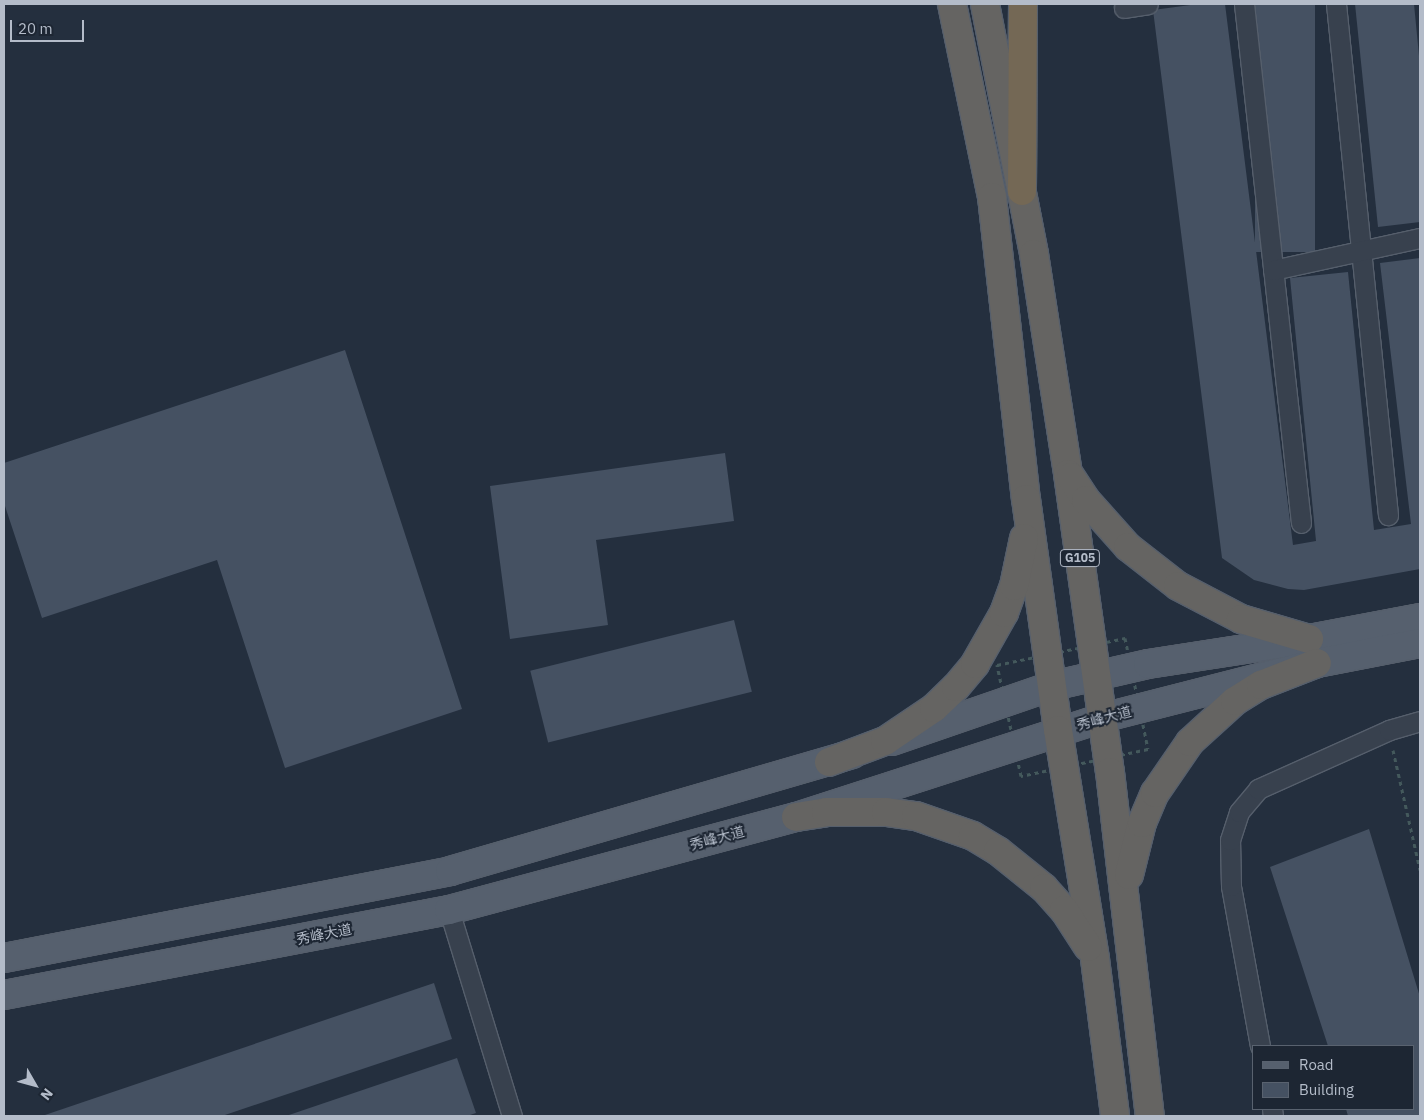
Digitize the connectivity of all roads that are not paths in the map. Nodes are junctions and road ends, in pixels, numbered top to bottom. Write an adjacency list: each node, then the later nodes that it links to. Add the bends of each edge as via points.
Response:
1 (952, 4): 13 (highway, via 992,197)
2 (985, 4): 8 (highway, G105)
3 (1023, 4): 8 (highway)
4 (1148, 4): 7 (street)
5 (1244, 4): 11 (street)
6 (1336, 4): 10 (street)
7 (1124, 8)
8 (1022, 191): 12 (highway, G105)
9 (1420, 238): 10 (street)
10 (1360, 251): 11 (street); 14 (street)
11 (1273, 270): 15 (street)
12 (1068, 474): 18 (highway, via 1091,506 1128,547 1178,586); 19 (highway, G105)
13 (1026, 499): 20 (highway); 24 (highway, via 1022,558 1014,586 991,639 975,664 934,708 910,726 885,741)
14 (1388, 515)
15 (1301, 523)
16 (1420, 618): 18 (main road, 秀峰大道)
17 (1420, 643): 18 (main road, 秀峰大道)
18 (1313, 651): 19 (main road, 秀峰大道, via 1148,664); 21 (main road, 秀峰大道); 27 (highway, via 1211,720 1171,766 1145,815 1132,853 1127,885)
19 (1096, 676): 20 (main road, 秀峰大道); 21 (highway, G105)
20 (1052, 686): 23 (highway); 24 (main road, 秀峰大道)
21 (1102, 718): 23 (main road, 秀峰大道); 27 (highway, G105)
22 (1420, 721): 31 (street, via 1389,730 1258,790 1239,812 1230,840 1231,886)
23 (1058, 730): 25 (main road, 秀峰大道); 29 (highway)
24 (829, 762): 28 (main road, 秀峰大道, via 450,870)
25 (796, 817): 26 (main road, 秀峰大道); 29 (highway, via 841,811 886,812 916,816 973,836 998,851 1044,888 1064,910)
26 (449, 910): 30 (main road, 秀峰大道); 32 (street)
27 (1129, 949): 34 (highway, G105)
28 (4, 958)
29 (1095, 959): 33 (highway)
30 (4, 995)
31 (1260, 1045)
32 (512, 1116)
33 (1115, 1116)
34 (1150, 1116)

